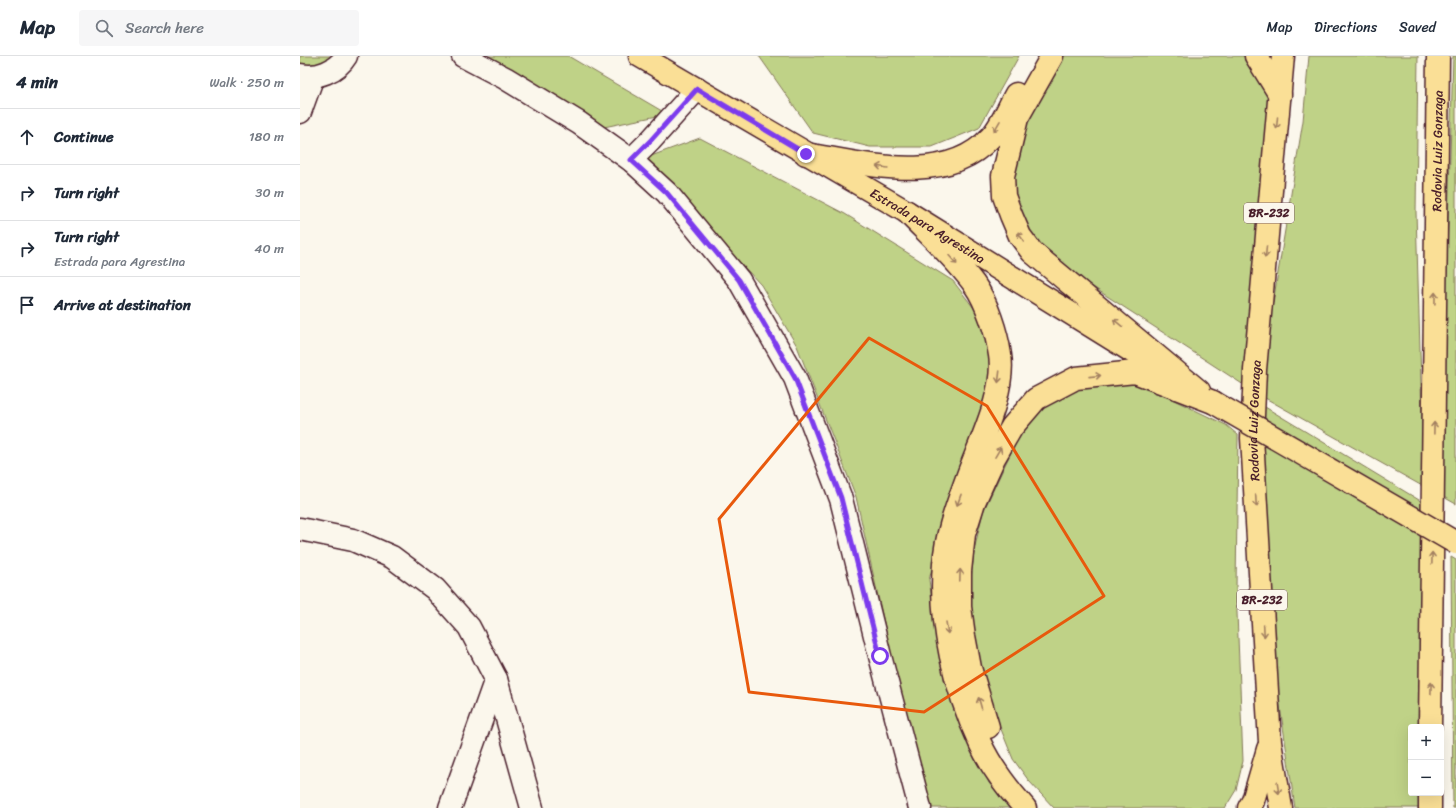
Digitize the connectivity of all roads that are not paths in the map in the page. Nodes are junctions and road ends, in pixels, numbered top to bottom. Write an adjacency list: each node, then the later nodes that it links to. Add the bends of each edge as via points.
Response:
1 (346, 56): 9 (street, via 334,68)
2 (463, 56): 14 (street, via 579,123)
3 (640, 56): 10 (main road, Estrada para Agrestina)
4 (1037, 56): 13 (main road, one-way to 13, via 991,138 979,149 954,162 922,168 890,168)
5 (1052, 56): 16 (main road, one-way to 5, via 1032,252 1020,236 1004,196 1003,176 1017,118)
6 (1256, 56): 11 (main road)
7 (1283, 56): 11 (main road, Rodovia Luiz Gonzaga / BR-232)
8 (1438, 56): 20 (main road, Rodovia Luiz Gonzaga, one-way to 8)
9 (306, 76): 12 (street)
10 (697, 89): 13 (main road, Estrada para Agrestina); 14 (street)
11 (1280, 95): 21 (main road, Rodovia Luiz Gonzaga / BR-232, one-way to 21, via 1254,377 1252,438)
12 (300, 112)
13 (806, 154): 15 (main road, Estrada para Agrestina)
14 (631, 160): 25 (street, via 667,193 739,280 795,378 841,498)
15 (907, 212): 16 (main road, Estrada para Agrestina); 26 (main road, one-way to 26, via 975,285 998,341 1001,358 996,402 954,515 944,563 943,585 946,626 964,702 980,744 1004,785)
16 (1213, 402): 18 (main road, bridge); 27 (main road, one-way to 16, via 1017,781 1000,753 986,722 970,668 960,607 960,571 964,534 974,502 994,458 1012,427 1036,399 1076,378 1135,372)
17 (300, 529): 19 (street, via 353,540 386,554 435,589 469,627)
18 (1456, 543)
19 (496, 679): 23 (street); 24 (street)
20 (1430, 724)
21 (1270, 742): 28 (main road); 29 (main road, Rodovia Luiz Gonzaga / BR-232, one-way to 29)
22 (1430, 796): 30 (main road)
23 (450, 808)
24 (532, 808)
25 (920, 808)
26 (1025, 808)
27 (1041, 808)
28 (1249, 808)
29 (1281, 808)
30 (1430, 808)

